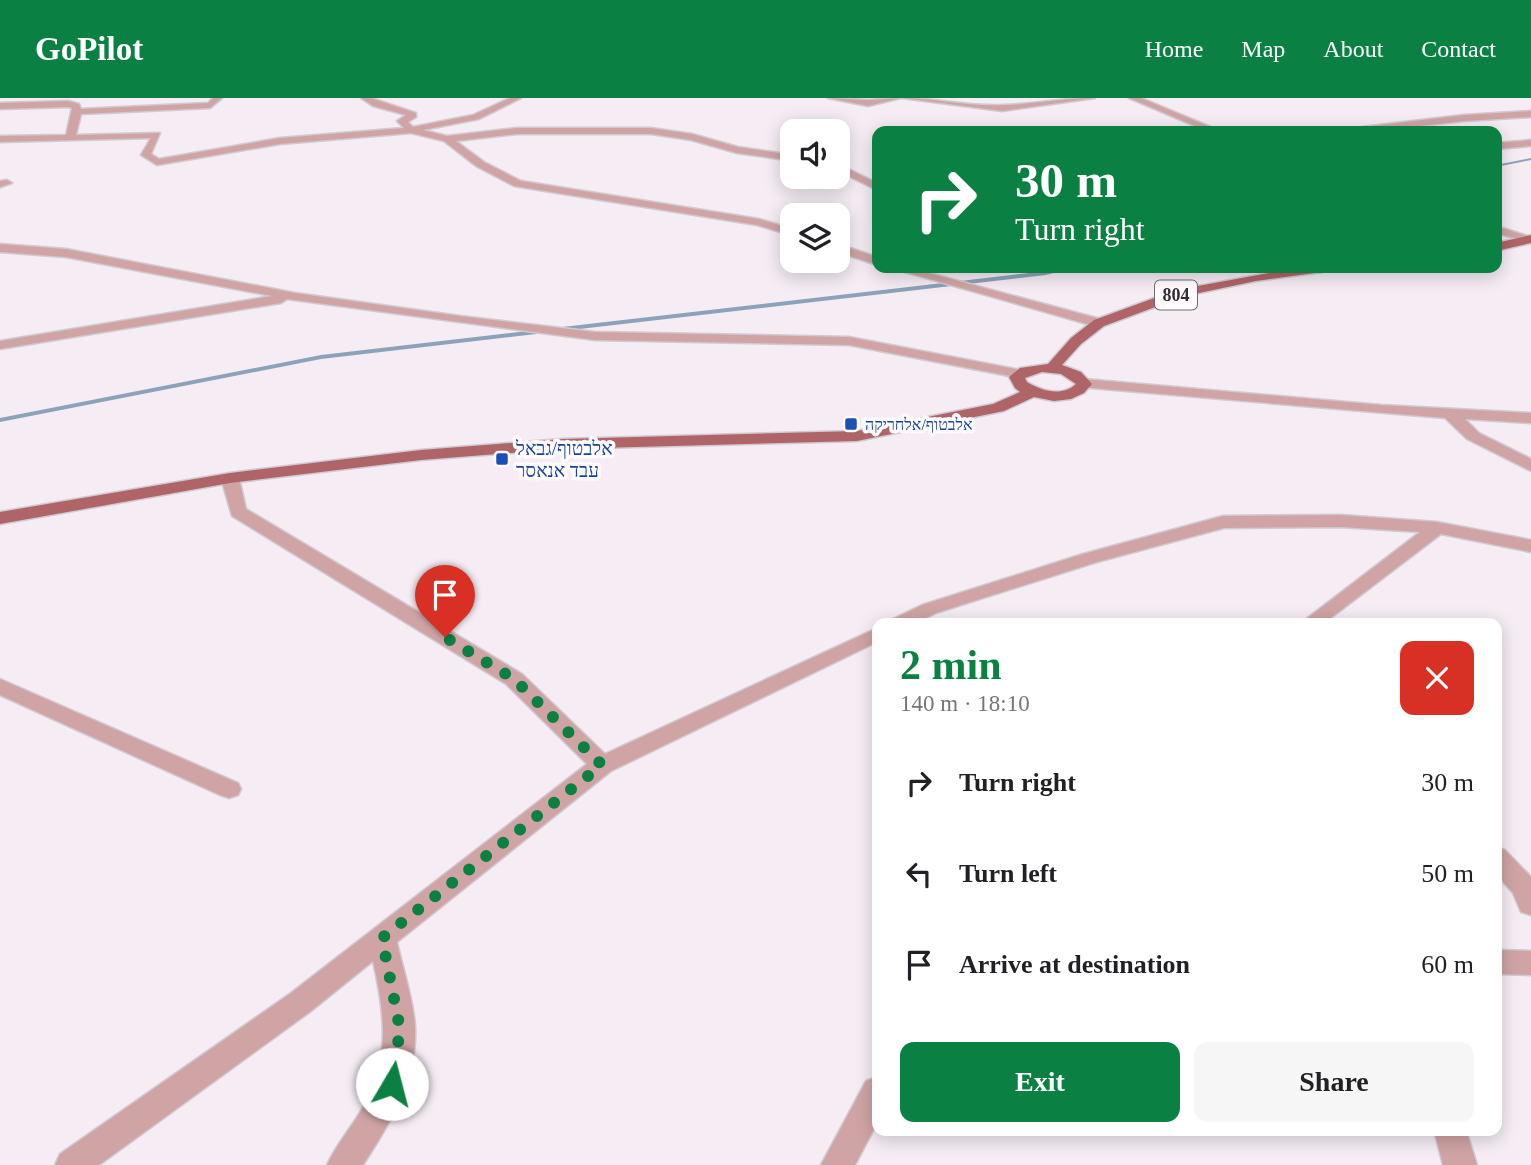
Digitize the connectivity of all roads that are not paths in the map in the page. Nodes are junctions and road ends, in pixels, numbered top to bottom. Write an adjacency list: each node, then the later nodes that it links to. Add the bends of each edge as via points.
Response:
1 (218, 98): 10 (street, via 210,105)
2 (365, 98): 15 (street, via 413,115 402,121)
3 (517, 98): 15 (street, via 476,117)
4 (831, 98): 5 (street, via 868,103)
5 (897, 98)
6 (906, 98): 7 (street, via 1002,108)
7 (1091, 98)
8 (1133, 98): 13 (street)
9 (0, 106): 10 (street, via 68,104 76,106)
10 (78, 114): 12 (street); 16 (street)
11 (1531, 114): 14 (street)
12 (65, 116)
13 (1203, 126)
14 (1397, 126)
15 (411, 131): 16 (street, via 280,141 157,162 146,155 157,135); 18 (street)
16 (70, 138): 17 (street)
17 (0, 139)
18 (447, 139): 21 (street, via 517,131 651,131); 24 (street, via 518,184)
19 (1531, 143): 20 (street)
20 (1502, 145)
21 (780, 156)
22 (850, 173): 23 (street)
23 (872, 184)
24 (780, 229)
25 (1502, 231): 26 (street)
26 (1528, 242): 27 (main road)
27 (1502, 246)
28 (0, 248): 33 (street, via 66,253)
29 (850, 252): 30 (street)
30 (872, 259)
31 (915, 273): 34 (street)
32 (1285, 273): 34 (main road, 804, via 1181,293)
33 (295, 297): 35 (street); 37 (street, via 595,336 849,341)
34 (1099, 323): 36 (main road, 804)
35 (0, 345)
36 (1052, 368): 37 (main road); 38 (main road, via 1071,372)
37 (1020, 374): 39 (main road, via 1020,385)
38 (1084, 384): 39 (main road, via 1078,392 1062,396); 40 (street)
39 (1032, 392): 43 (main road, via 998,408 857,436 563,444 384,458)
40 (1449, 413): 41 (street); 42 (street, via 1473,436)
41 (1531, 418)
42 (1531, 466)
43 (230, 478): 44 (main road); 51 (street, via 238,512 514,679)
44 (0, 518)
45 (1437, 528): 46 (street); 47 (street, via 1340,521 1223,522 1065,566); 48 (street)
46 (1531, 546)
47 (910, 618)
48 (1318, 618)
49 (872, 636): 51 (street)
50 (0, 686): 52 (street)
51 (602, 765): 55 (street)
52 (229, 789)
53 (1502, 863): 54 (street, via 1525,888)
54 (1531, 905)
55 (382, 938): 60 (street, via 301,1002); 61 (street, via 400,1029 392,1084)
56 (1502, 962): 57 (street)
57 (1531, 963)
58 (872, 1100): 62 (street)
59 (1452, 1136): 63 (street)
60 (72, 1165)
61 (344, 1165)
62 (838, 1165)
63 (1460, 1165)

